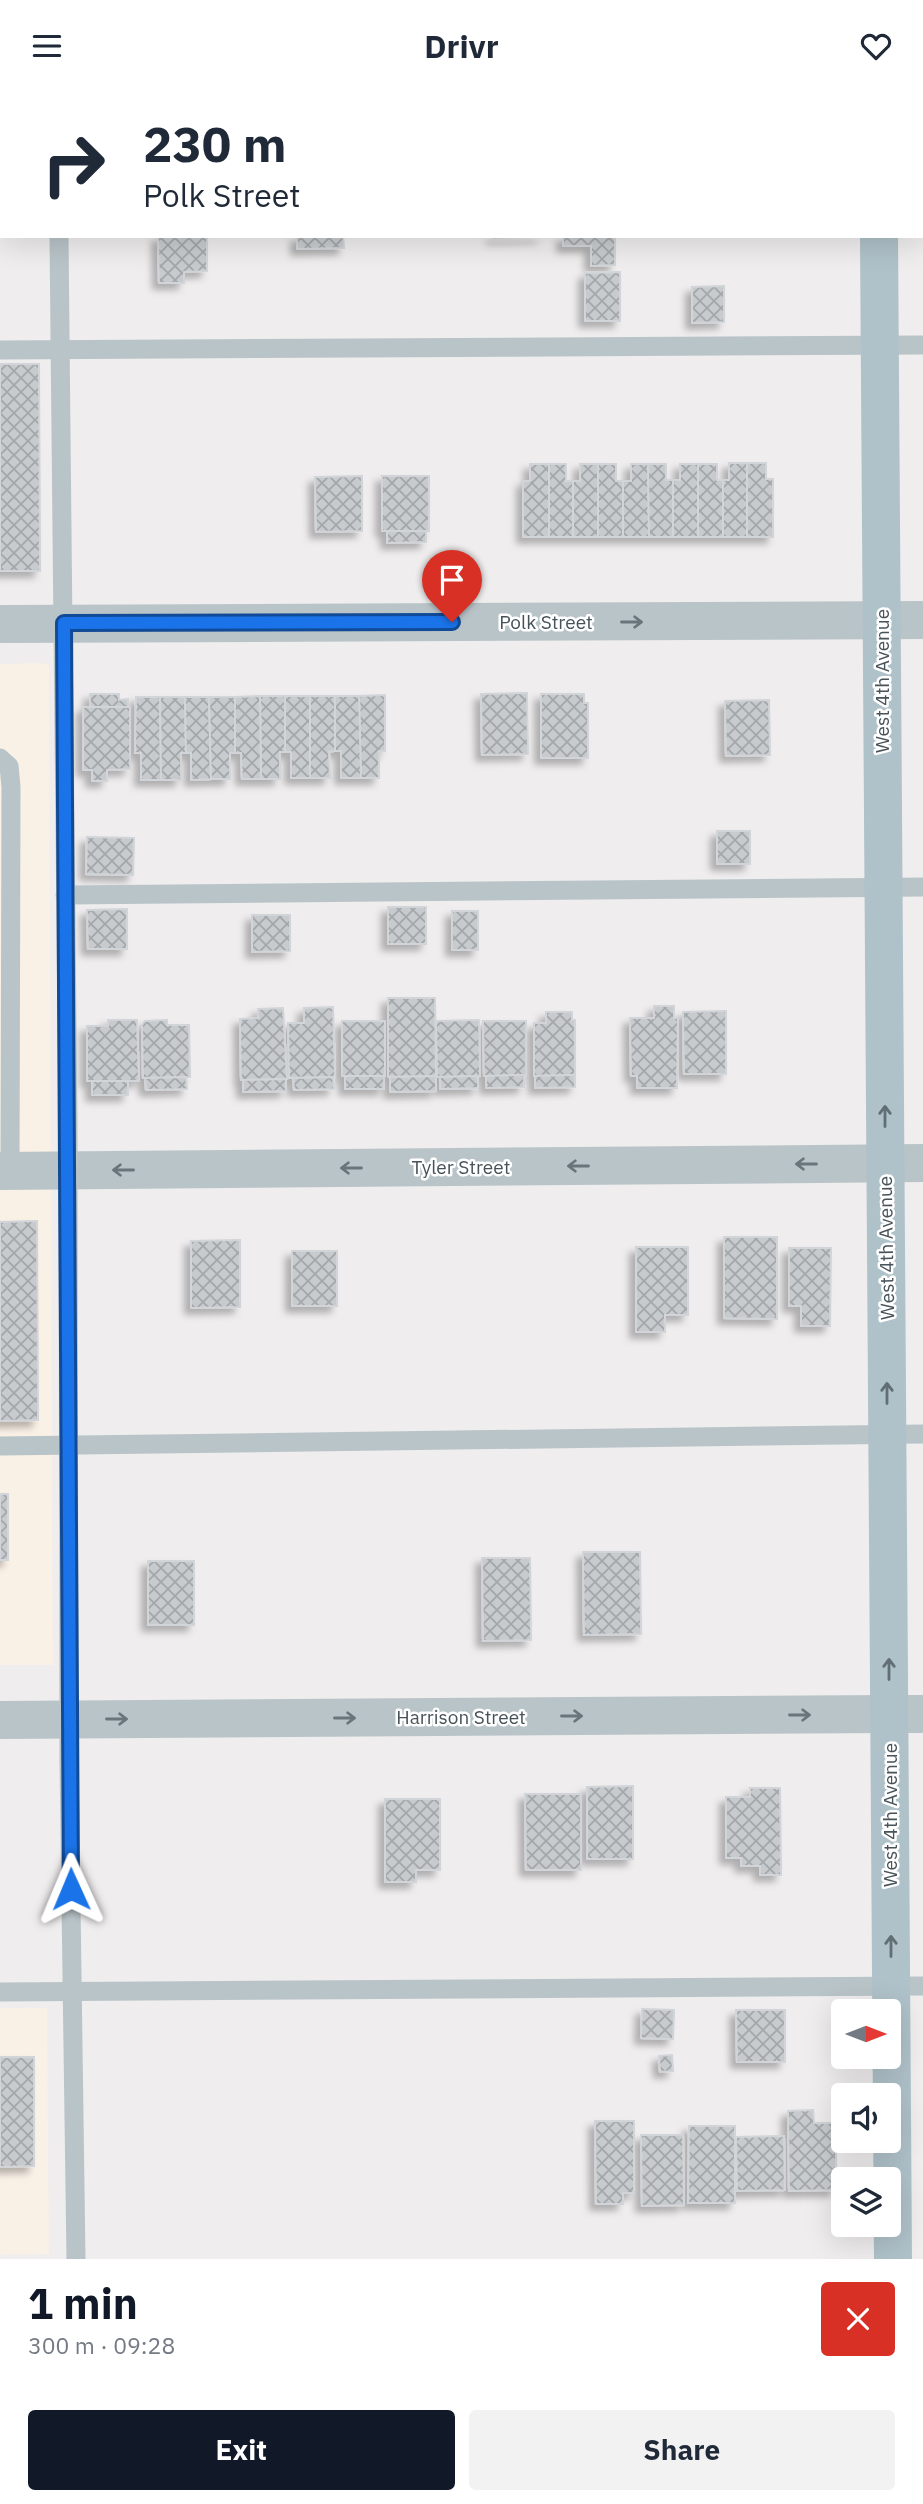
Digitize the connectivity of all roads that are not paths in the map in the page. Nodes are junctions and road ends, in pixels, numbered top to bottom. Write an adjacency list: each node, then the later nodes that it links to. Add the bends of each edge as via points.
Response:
1 (59, 238): 5 (lane)
2 (879, 238): 4 (main road, West 4th Avenue)
3 (923, 345): 4 (lane)
4 (880, 346): 5 (lane); 7 (main road, West 4th Avenue)
5 (60, 349): 6 (lane); 9 (lane)
6 (0, 350)
7 (882, 621): 8 (street, Polk Street); 9 (street, Polk Street, one-way to 7); 13 (main road, West 4th Avenue)
8 (923, 621)
9 (64, 623): 10 (street, Polk Street); 14 (lane)
10 (0, 624)
11 (0, 758): 15 (lane, via 9,766 10,787)
12 (923, 887): 13 (lane)
13 (883, 888): 14 (lane); 17 (main road, West 4th Avenue, one-way to 13)
14 (65, 895): 18 (lane)
15 (5, 1074): 19 (lane)
16 (923, 1163): 17 (street, Tyler Street)
17 (885, 1164): 18 (street, Tyler Street, one-way to 18); 20 (main road, West 4th Avenue, one-way to 17)
18 (68, 1170): 19 (street, Tyler Street); 22 (lane)
19 (5, 1171)
20 (905, 1434): 22 (lane); 23 (main road, West 4th Avenue, one-way to 20)
21 (0, 1446): 22 (lane)
22 (69, 1446): 24 (lane)
23 (906, 1714): 24 (street, Harrison Street, one-way to 23); 26 (main road, West 4th Avenue, one-way to 23)
24 (69, 1719): 25 (street, Harrison Street); 27 (lane)
25 (0, 1720)
26 (907, 1986): 27 (lane); 30 (main road, West 4th Avenue)
27 (74, 1991): 28 (lane); 29 (lane)
28 (0, 1992)
29 (76, 2259)
30 (893, 2259)

